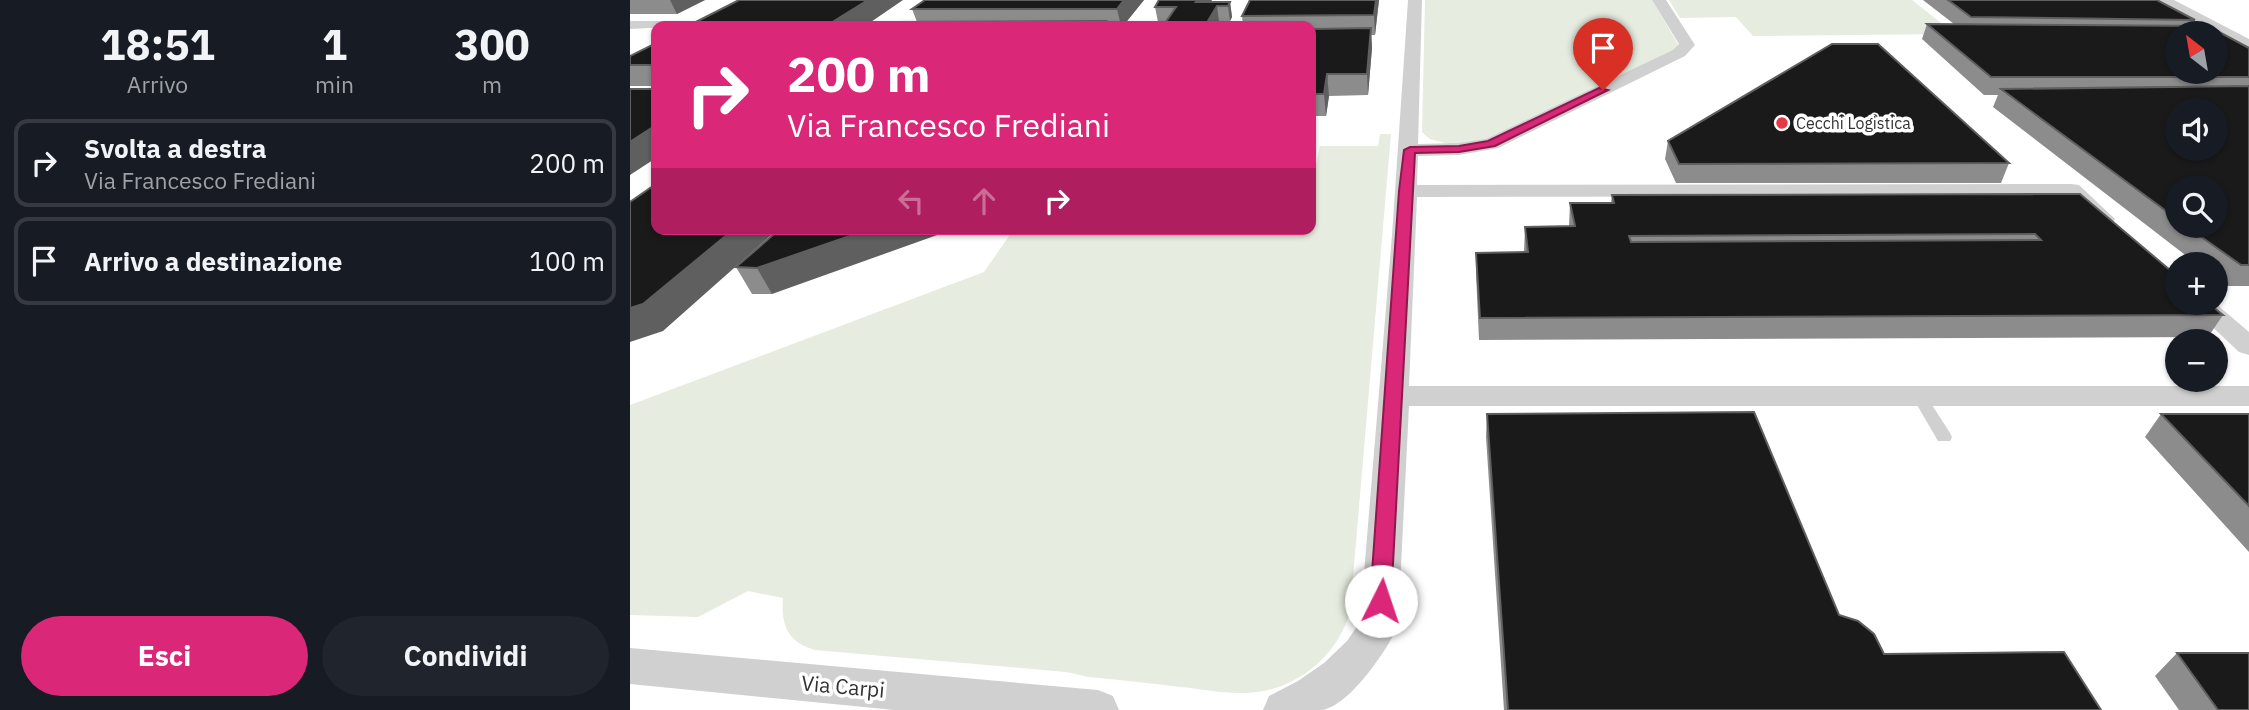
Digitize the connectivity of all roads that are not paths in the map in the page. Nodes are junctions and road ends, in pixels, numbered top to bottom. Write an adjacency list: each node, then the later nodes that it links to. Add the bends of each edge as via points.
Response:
1 (1415, 0): 7 (street)
2 (1659, 0): 7 (street, via 1687,45 1679,53 1491,144)
3 (2163, 0): 6 (street)
4 (630, 25): 5 (street)
5 (651, 25)
6 (2249, 45)
7 (1410, 150): 8 (street)
8 (1405, 191): 9 (street, via 2071,190); 12 (street)
9 (2117, 231)
10 (2214, 315): 11 (street)
11 (2249, 346)
12 (1395, 396): 14 (street); 18 (street, via 1379,626 1338,679)
13 (2249, 396): 14 (street)
14 (1920, 398): 15 (lane)
15 (1944, 437)
16 (630, 666): 17 (street, Via Carpi)
17 (1098, 710)
18 (1284, 710)

